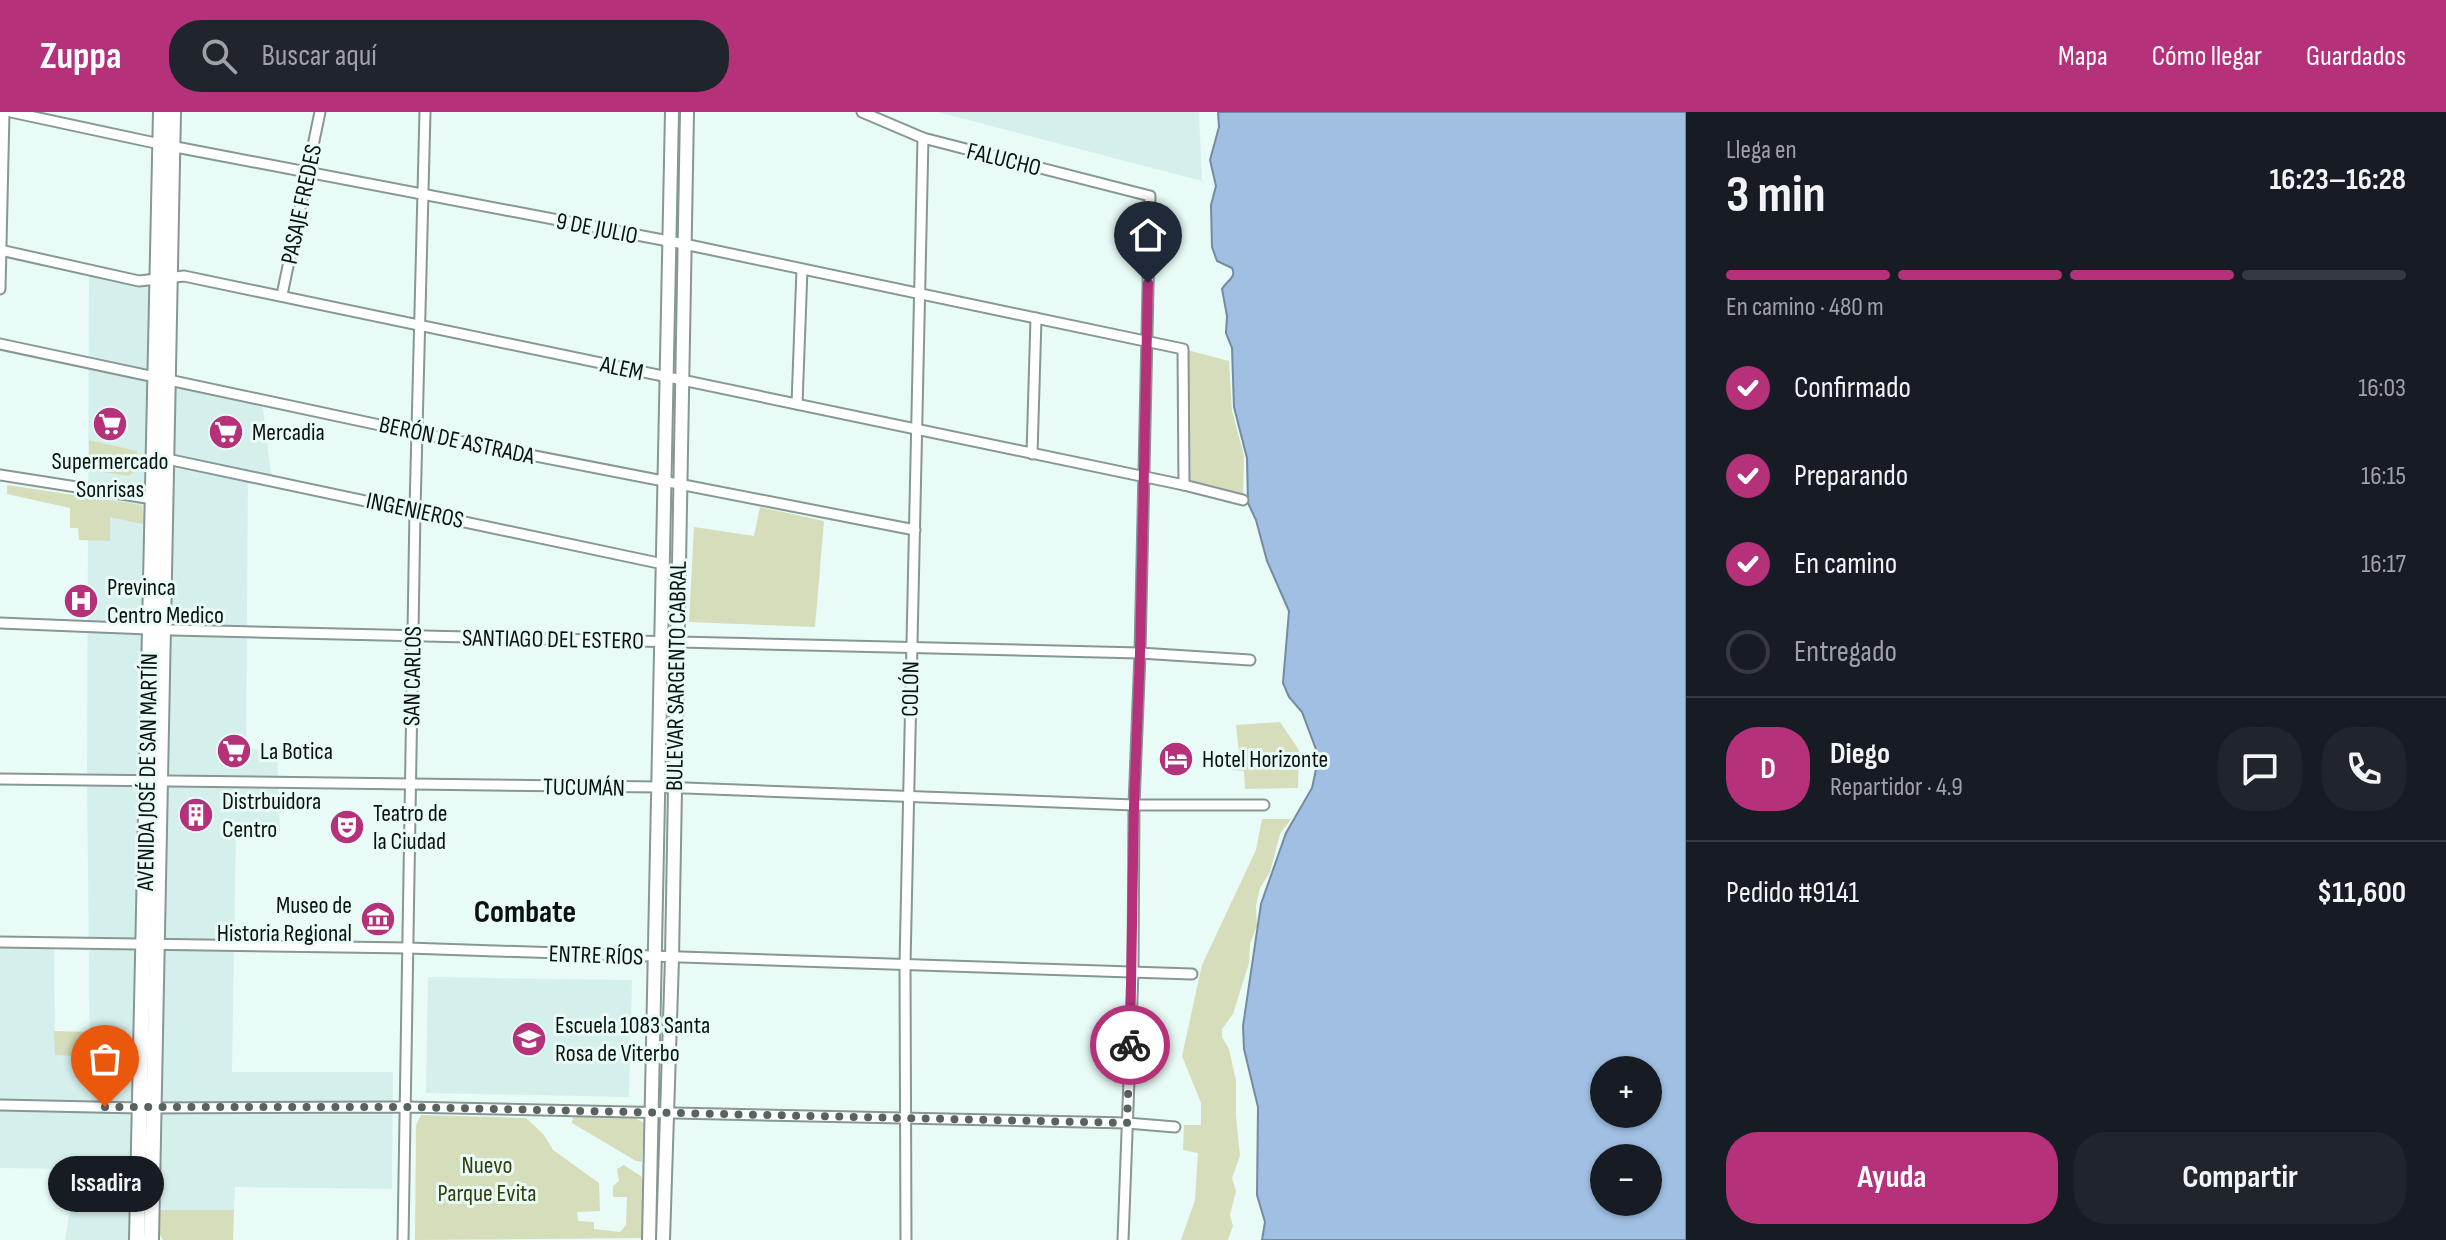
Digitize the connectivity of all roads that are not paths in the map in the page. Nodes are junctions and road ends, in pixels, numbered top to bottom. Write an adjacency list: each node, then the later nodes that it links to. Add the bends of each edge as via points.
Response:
1 (4, 112): 16 (street)
2 (11, 112): 11 (street, 9 DE JULIO)
3 (161, 112): 11 (main road, AVENIDA JOSÉ DE SAN MARTÍN)
4 (173, 112): 11 (main road, AVENIDA JOSÉ DE SAN MARTÍN)
5 (320, 112): 12 (street, PASAJE FREDES)
6 (425, 112): 13 (street, SAN CARLOS)
7 (672, 112): 14 (main road, BULEVAR SARGENTO CABRAL)
8 (687, 112): 15 (main road, BULEVAR SARGENTO CABRAL)
9 (862, 112): 10 (street, FALUCHO)
10 (923, 138): 20 (street, COLÓN); 24 (street, FALUCHO, via 1150,196)
11 (166, 146): 12 (street, 9 DE JULIO); 18 (main road, AVENIDA JOSÉ DE SAN MARTÍN)
12 (308, 172): 13 (street, 9 DE JULIO); 21 (street, PASAJE FREDES)
13 (422, 196): 14 (street, 9 DE JULIO); 23 (street, SAN CARLOS)
14 (669, 242): 15 (street, 9 DE JULIO); 26 (main road, BULEVAR SARGENTO CABRAL)
15 (684, 244): 17 (street, 9 DE JULIO); 28 (main road, BULEVAR SARGENTO CABRAL)
16 (1, 250): 18 (street, ALEM, via 139,281); 19 (street)
17 (802, 269): 20 (street, 9 DE JULIO); 29 (street)
18 (164, 279): 21 (street, ALEM, via 184,276); 27 (main road, AVENIDA JOSÉ DE SAN MARTÍN)
19 (0, 289)
20 (920, 294): 22 (street, 9 DE JULIO); 30 (street, COLÓN)
21 (282, 295): 23 (street, ALEM)
22 (1036, 318): 24 (street, 9 DE JULIO); 32 (street)
23 (419, 327): 26 (street, ALEM); 31 (street, SAN CARLOS)
24 (1147, 341): 35 (street); 38 (street, 9 DE JULIO, via 1183,349)
25 (0, 344): 27 (street, BERÓN DE ASTRADA)
26 (667, 377): 28 (street, ALEM); 36 (main road, BULEVAR SARGENTO CABRAL)
27 (162, 379): 31 (street, BERÓN DE ASTRADA); 33 (main road, AVENIDA JOSÉ DE SAN MARTÍN); 39 (main road, AVENIDA JOSÉ DE SAN MARTÍN)
28 (682, 380): 29 (street, ALEM); 37 (main road, BULEVAR SARGENTO CABRAL)
29 (797, 404): 30 (street, ALEM)
30 (918, 430): 32 (street, ALEM); 42 (street, COLÓN)
31 (417, 433): 36 (street, BERÓN DE ASTRADA); 41 (street, SAN CARLOS)
32 (1032, 454): 35 (street, ALEM)
33 (167, 459): 41 (street, INGENIEROS); 45 (main road, AVENIDA JOSÉ DE SAN MARTÍN)
34 (0, 475): 39 (street)
35 (1144, 478): 38 (street, ALEM); 50 (street)
36 (665, 482): 37 (street, BERÓN DE ASTRADA); 43 (main road, BULEVAR SARGENTO CABRAL)
37 (680, 485): 42 (street, BERÓN DE ASTRADA); 48 (main road, BULEVAR SARGENTO CABRAL)
38 (1184, 485): 40 (street, ALEM)
39 (153, 499): 45 (main road, AVENIDA JOSÉ DE SAN MARTÍN)
40 (1243, 500)
41 (415, 510): 43 (street, INGENIEROS); 46 (street, SAN CARLOS)
42 (915, 530): 49 (street, COLÓN)
43 (663, 564): 47 (main road, BULEVAR SARGENTO CABRAL)
44 (0, 623): 45 (street, SANTIAGO DEL ESTERO)
45 (157, 630): 46 (street, SANTIAGO DEL ESTERO); 53 (main road, AVENIDA JOSÉ DE SAN MARTÍN)
46 (413, 635): 47 (street, SANTIAGO DEL ESTERO); 54 (street, SAN CARLOS)
47 (661, 641): 48 (street, SANTIAGO DEL ESTERO); 55 (main road, BULEVAR SARGENTO CABRAL)
48 (677, 641): 49 (street, SANTIAGO DEL ESTERO); 56 (main road, BULEVAR SARGENTO CABRAL)
49 (911, 647): 50 (street, SANTIAGO DEL ESTERO); 57 (street, COLÓN)
50 (1140, 653): 51 (street, SANTIAGO DEL ESTERO); 58 (street)
51 (1250, 660)
52 (0, 779): 53 (street, TUCUMÁN)
53 (154, 782): 54 (street, TUCUMÁN); 61 (main road, AVENIDA JOSÉ DE SAN MARTÍN)
54 (411, 785): 55 (street, TUCUMÁN); 62 (street, SAN CARLOS)
55 (659, 787): 56 (street, TUCUMÁN); 63 (main road, BULEVAR SARGENTO CABRAL)
56 (675, 788): 57 (street, TUCUMÁN); 64 (main road, BULEVAR SARGENTO CABRAL)
57 (908, 797): 58 (street, TUCUMÁN); 65 (street, COLÓN)
58 (1134, 805): 59 (street, TUCUMÁN); 66 (street)
59 (1264, 805)
60 (0, 942): 61 (street, ENTRE RÍOS)
61 (151, 944): 62 (street, ENTRE RÍOS); 70 (main road, AVENIDA JOSÉ DE SAN MARTÍN)
62 (408, 948): 63 (street, ENTRE RÍOS); 69 (street, SAN CARLOS)
63 (655, 957): 64 (street, ENTRE RÍOS); 71 (main road, BULEVAR SARGENTO CABRAL)
64 (672, 958): 65 (street, ENTRE RÍOS); 72 (main road, BULEVAR SARGENTO CABRAL)
65 (905, 964): 66 (street, ENTRE RÍOS); 73 (street, COLÓN)
66 (1133, 972): 67 (street, ENTRE RÍOS); 74 (street)
67 (1192, 974)
68 (0, 1105): 70 (street)
69 (405, 1107): 70 (street); 71 (street); 78 (street, SAN CARLOS)
70 (147, 1108): 76 (main road, AVENIDA JOSÉ DE SAN MARTÍN); 77 (main road, AVENIDA JOSÉ DE SAN MARTÍN)
71 (652, 1112): 72 (street); 79 (main road, BULEVAR SARGENTO CABRAL)
72 (667, 1113): 73 (street); 80 (main road, BULEVAR SARGENTO CABRAL)
73 (905, 1118): 74 (street); 81 (street, COLÓN)
74 (1127, 1123): 75 (street); 82 (street)
75 (1175, 1127)
76 (137, 1240)
77 (151, 1240)
78 (403, 1240)
79 (649, 1240)
80 (663, 1240)
81 (906, 1240)
82 (1123, 1240)

